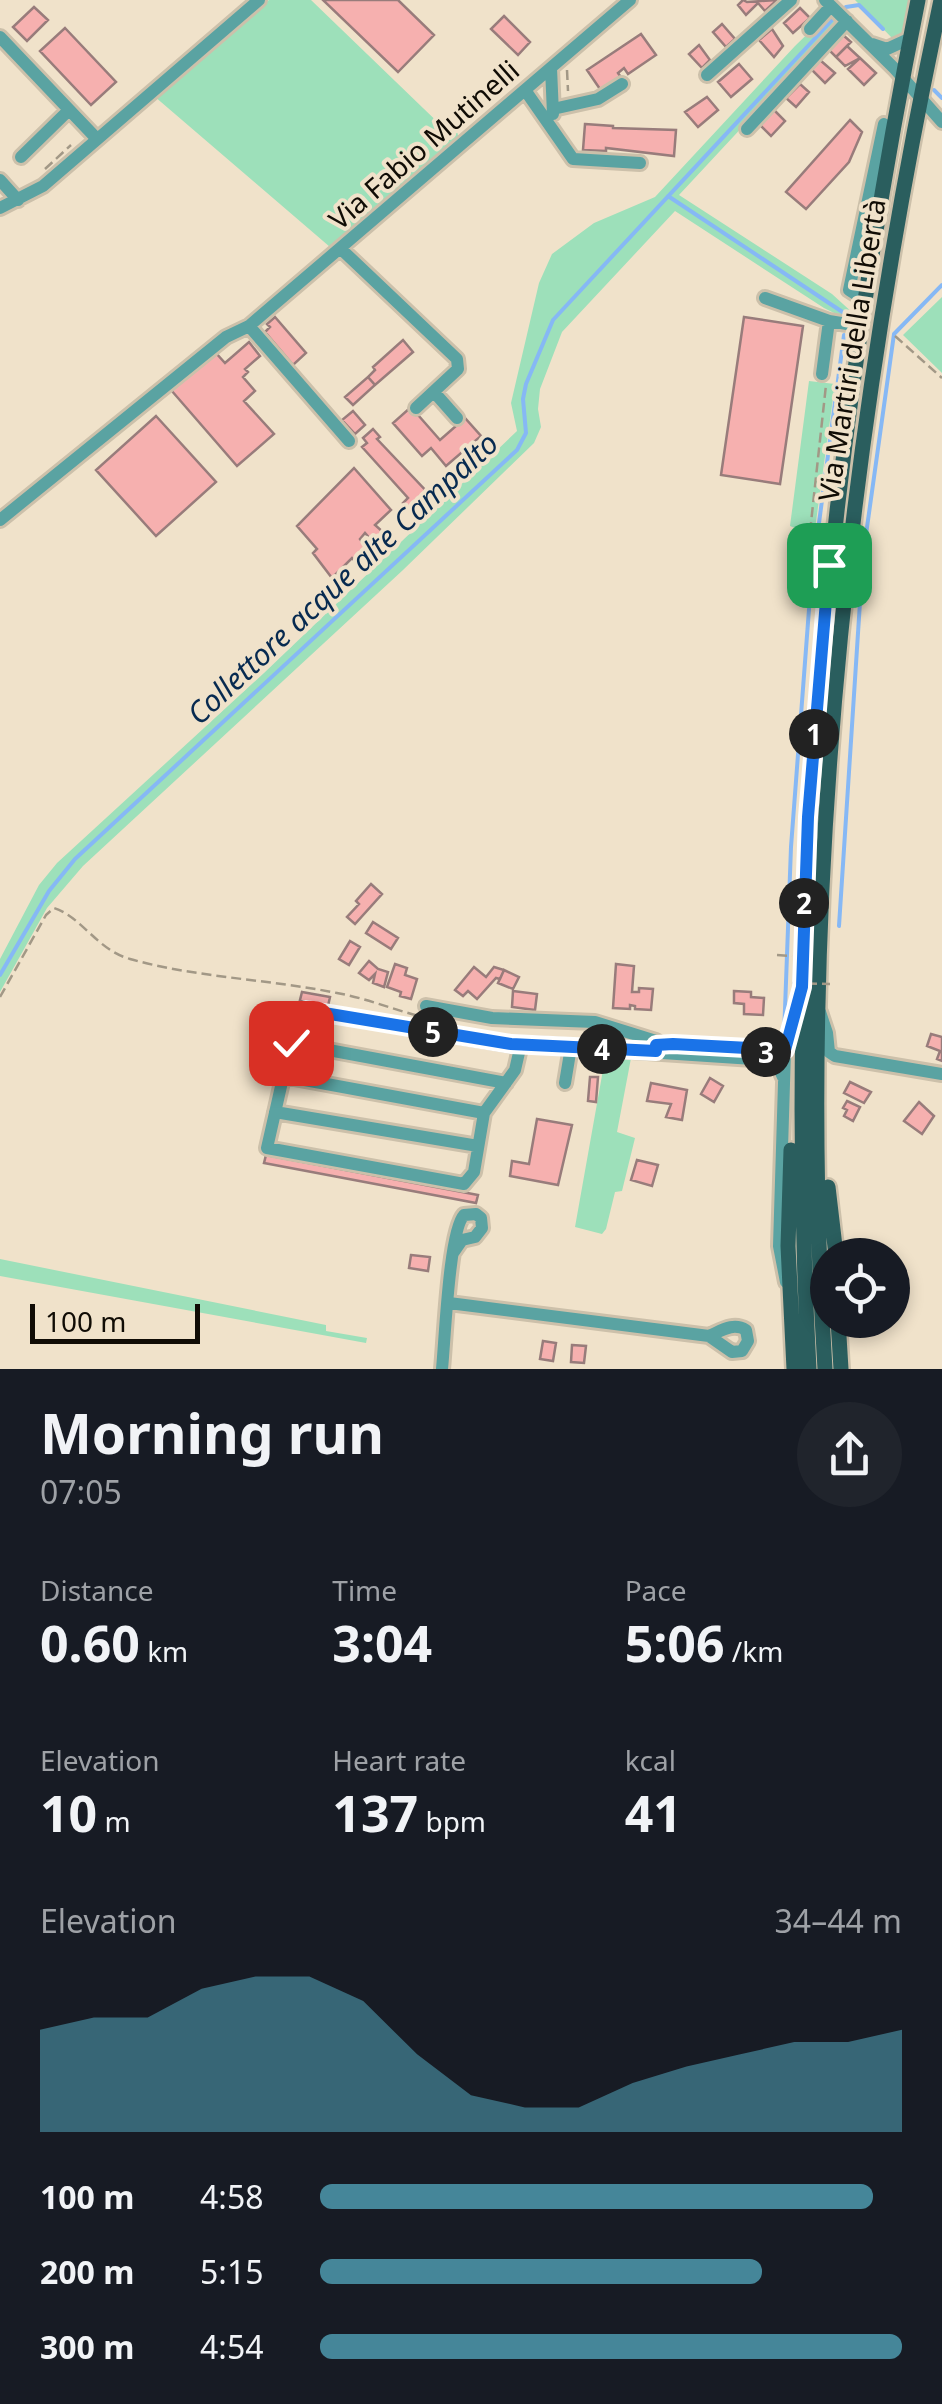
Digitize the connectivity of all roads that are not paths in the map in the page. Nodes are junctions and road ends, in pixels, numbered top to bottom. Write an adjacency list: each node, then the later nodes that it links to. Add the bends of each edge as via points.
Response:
1 (259, 0): 24 (street)
2 (630, 0): 12 (street, Via Fabio Mutinelli)
3 (792, 0): 13 (street)
4 (918, 0): 10 (main road, Via Martiri della Libertà)
5 (828, 3): 7 (street); 8 (street)
6 (940, 6): 17 (main road, Via Martiri della Libertà)
7 (846, 21): 11 (street); 22 (street)
8 (810, 29)
9 (0, 37): 19 (street)
10 (910, 38): 11 (street, via 887,49); 14 (main road, Via Martiri della Libertà)
11 (868, 42): 14 (street)
12 (552, 68): 16 (street, Via Fabio Mutinelli); 18 (street)
13 (707, 75)
14 (902, 78): 17 (street); 29 (main road, Via Martiri della Libertà)
15 (622, 84): 18 (street, via 598,100)
16 (526, 90): 23 (street); 32 (street, Via Fabio Mutinelli)
17 (920, 98): 20 (street); 25 (main road, Via Martiri della Libertà)
18 (553, 109): 23 (street)
19 (69, 110): 24 (street); 26 (street)
20 (941, 119): 25 (street, via 924,122)
21 (884, 124): 29 (street)
22 (747, 128)
23 (554, 132): 27 (street, via 573,158)
24 (96, 139): 30 (street)
25 (910, 146): 43 (main road, Via Martiri della Libertà, via 845,567)
26 (21, 158)
27 (640, 163)
28 (0, 180): 30 (street)
29 (877, 191): 36 (main road, Via Martiri della Libertà)
30 (18, 200): 31 (street)
31 (0, 208)
32 (340, 249): 35 (street, Via Fabio Mutinelli); 38 (street, via 454,355 458,369)
33 (766, 298): 34 (street)
34 (829, 322): 36 (street); 37 (street)
35 (249, 326): 41 (street); 42 (street, Via Fabio Mutinelli, via 226,337)
36 (860, 326): 49 (main road, Via Martiri della Libertà, via 819,669)
37 (822, 374)
38 (434, 392): 39 (street); 40 (street)
39 (416, 408)
40 (457, 418)
41 (348, 441)
42 (0, 520)
43 (818, 1006): 50 (street, via 829,1052); 55 (main road, Via Martiri della Libertà)
44 (425, 1012): 48 (street, via 595,1022 656,1041)
45 (291, 1043): 46 (street, via 297,1016 306,1010); 51 (street); 53 (street)
46 (520, 1044): 47 (street); 53 (street, via 516,1070)
47 (571, 1047): 48 (street); 54 (street)
48 (656, 1048): 49 (street); 52 (street, via 767,1060)
49 (793, 1049): 52 (street); 61 (main road); 67 (main road, Via Martiri della Libertà)
50 (942, 1074)
51 (283, 1076): 56 (street); 57 (street)
52 (784, 1079): 61 (street, via 779,1246)
53 (506, 1083): 57 (street)
54 (564, 1083)
55 (818, 1104): 59 (main road); 68 (main road, Via Martiri della Libertà)
56 (275, 1112): 58 (street); 58 (street, via 267,1148 464,1184 474,1172)
57 (484, 1113): 58 (street)
58 (478, 1146)
59 (834, 1238)
60 (454, 1253): 62 (street)
61 (790, 1296): 66 (main road)
62 (449, 1303): 63 (street); 65 (street)
63 (708, 1336)
64 (839, 1338): 69 (main road)
65 (442, 1369)
66 (794, 1369)
67 (810, 1369)
68 (825, 1369)
69 (841, 1369)

